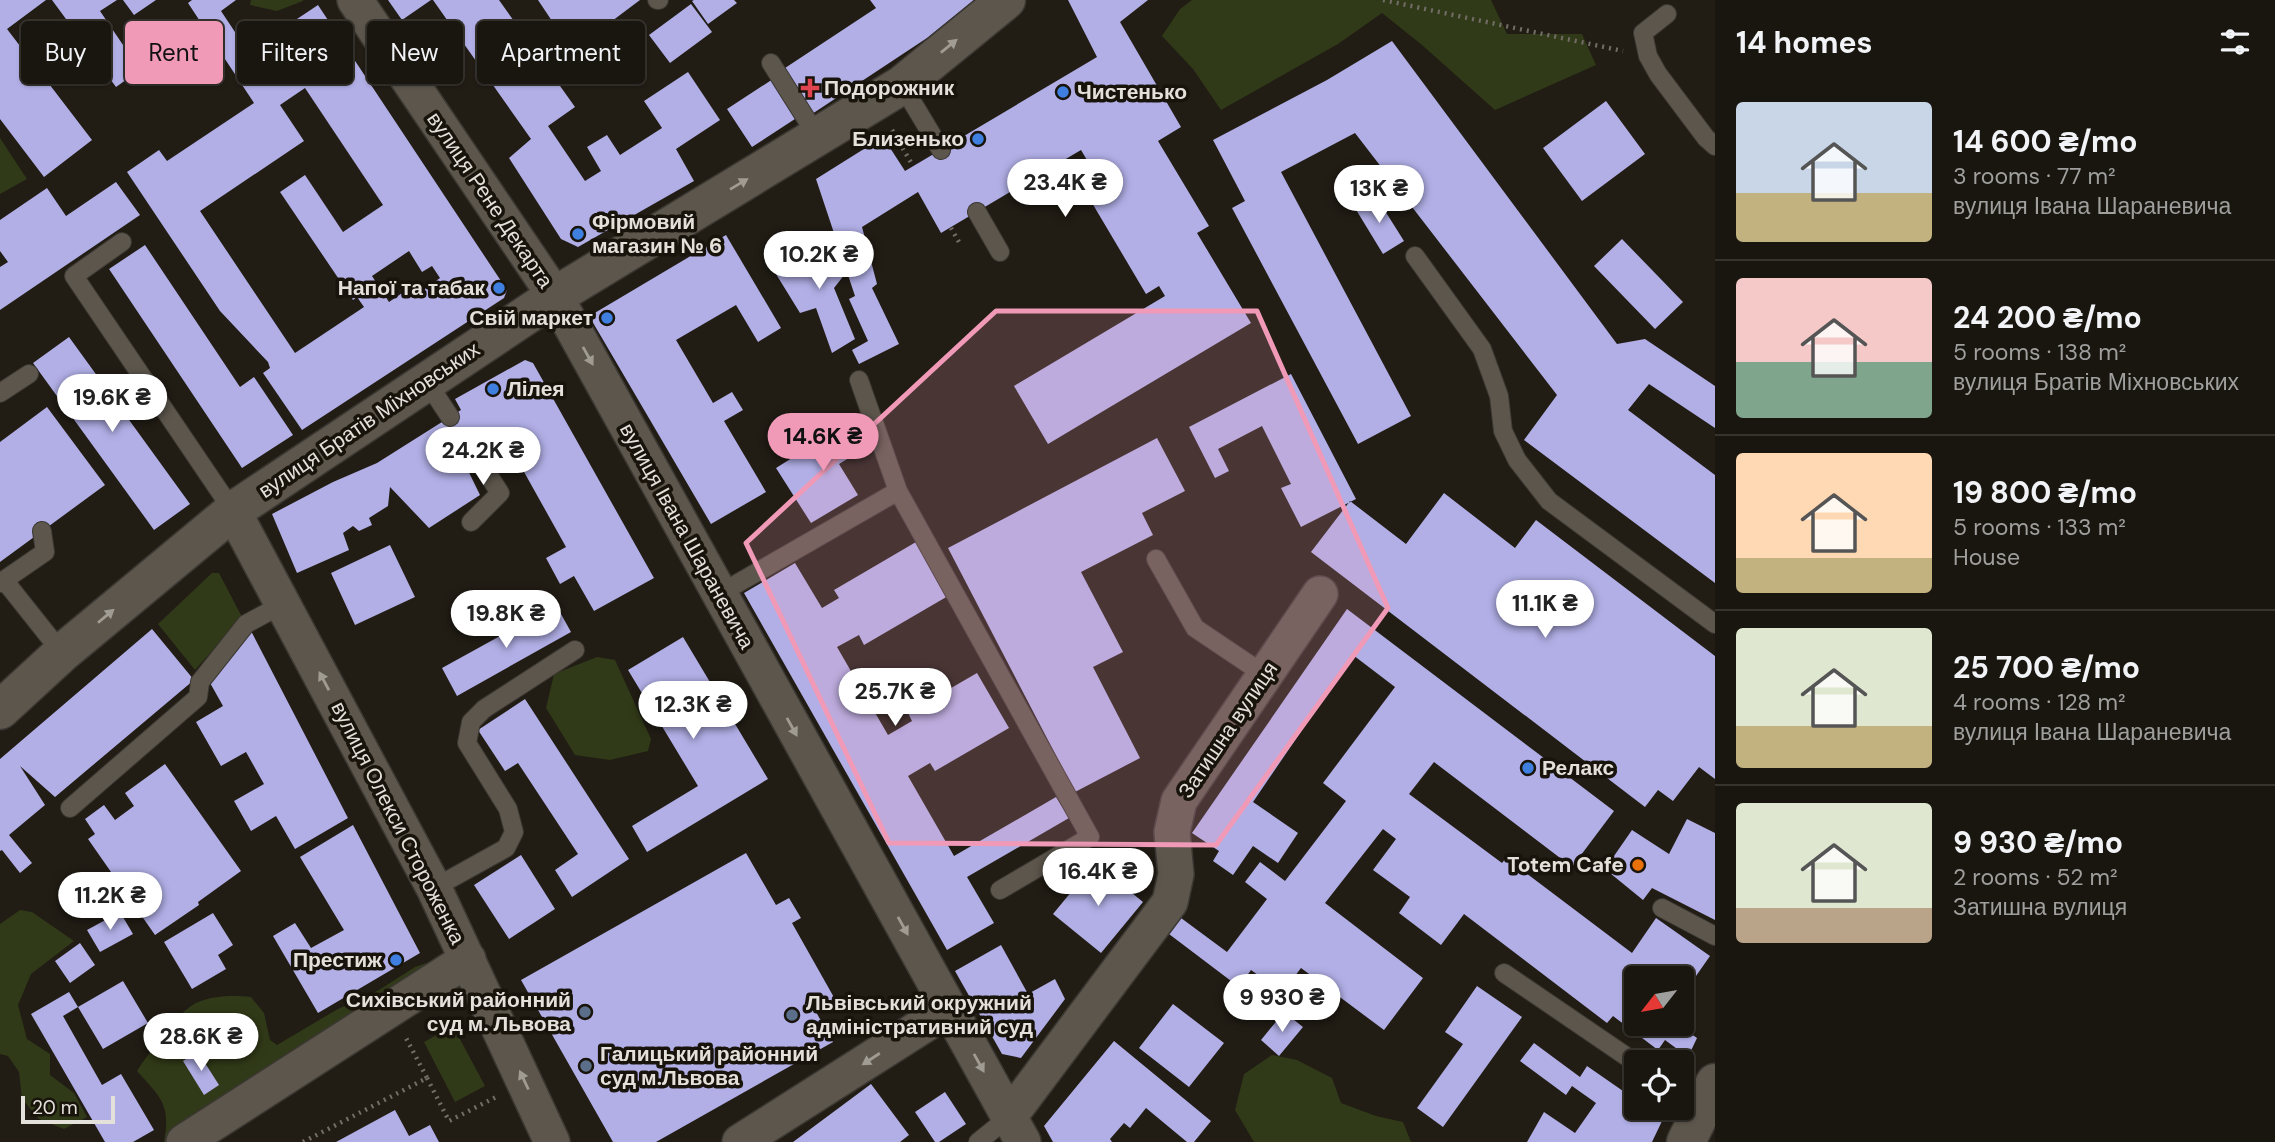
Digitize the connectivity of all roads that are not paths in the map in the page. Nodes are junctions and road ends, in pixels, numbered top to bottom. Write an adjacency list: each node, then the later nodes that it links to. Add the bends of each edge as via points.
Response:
1 (355, 0): 13 (street, вулиця Рене Декарта)
2 (1006, 0): 5 (street, вулиця Братів Міхновських, one-way to 2)
3 (1667, 14): 7 (lane, via 1643,33 1648,56)
4 (771, 63): 6 (lane)
5 (902, 85): 6 (street, вулиця Братів Міхновських); 8 (lane)
6 (817, 136): 13 (street, вулиця Братів Міхновських, one-way to 6)
7 (1715, 146)
8 (941, 149)
9 (976, 212): 11 (lane)
10 (122, 243): 21 (lane, via 75,276)
11 (1000, 252)
12 (1415, 256): 29 (lane, via 1482,349 1499,396 1503,431 1517,460 1549,501)
13 (555, 296): 16 (street, вулиця Братів Міхновських); 26 (street, вулиця Івана Шараневича, one-way to 26)
14 (29, 374): 17 (lane)
15 (859, 380): 20 (lane)
16 (427, 382): 18 (lane); 21 (street, вулиця Братів Міхновських)
17 (0, 393)
18 (450, 417)
19 (469, 445): 22 (lane, via 500,493)
20 (898, 491): 26 (lane); 36 (lane, via 1090,836)
21 (233, 511): 28 (street, вулиця Олекси Стороженка); 31 (street, вулиця Братів Міхновських, one-way to 21)
22 (471, 522)
23 (43, 531): 25 (lane, via 45,552)
24 (1156, 559): 32 (lane, via 1195,628)
25 (2, 582): 31 (lane)
26 (719, 594): 41 (street, вулиця Івана Шараневича, one-way to 41)
27 (1320, 594): 32 (street, Затишна вулиця)
28 (283, 604): 34 (lane, via 246,624 200,682 198,697); 35 (street, вулиця Олекси Стороженка, one-way to 28)
29 (1715, 624)
30 (575, 650): 35 (lane, via 471,722 467,743 508,809 514,832 506,848)
31 (62, 653): 33 (street, вулиця Братів Міхновських)
32 (1265, 674): 44 (street, Затишна вулиця, via 1179,801 1172,832 1176,874 1170,902)
33 (0, 710)
34 (70, 808)
35 (434, 888): 39 (street, вулиця Олекси Стороженка)
36 (1000, 890)
37 (1662, 908): 38 (lane)
38 (1715, 936)
39 (468, 959): 45 (street); 46 (street, вулиця Олекси Стороженка, one-way to 39)
40 (1504, 973): 42 (lane)
41 (949, 1009): 44 (street, вулиця Івана Шараневича, one-way to 44); 47 (street, one-way to 47)
42 (1624, 1055)
43 (1700, 1095): 49 (street)
44 (1016, 1129): 48 (lane)
45 (184, 1142)
46 (552, 1142)
47 (740, 1142)
48 (978, 1142)
49 (1686, 1142)

